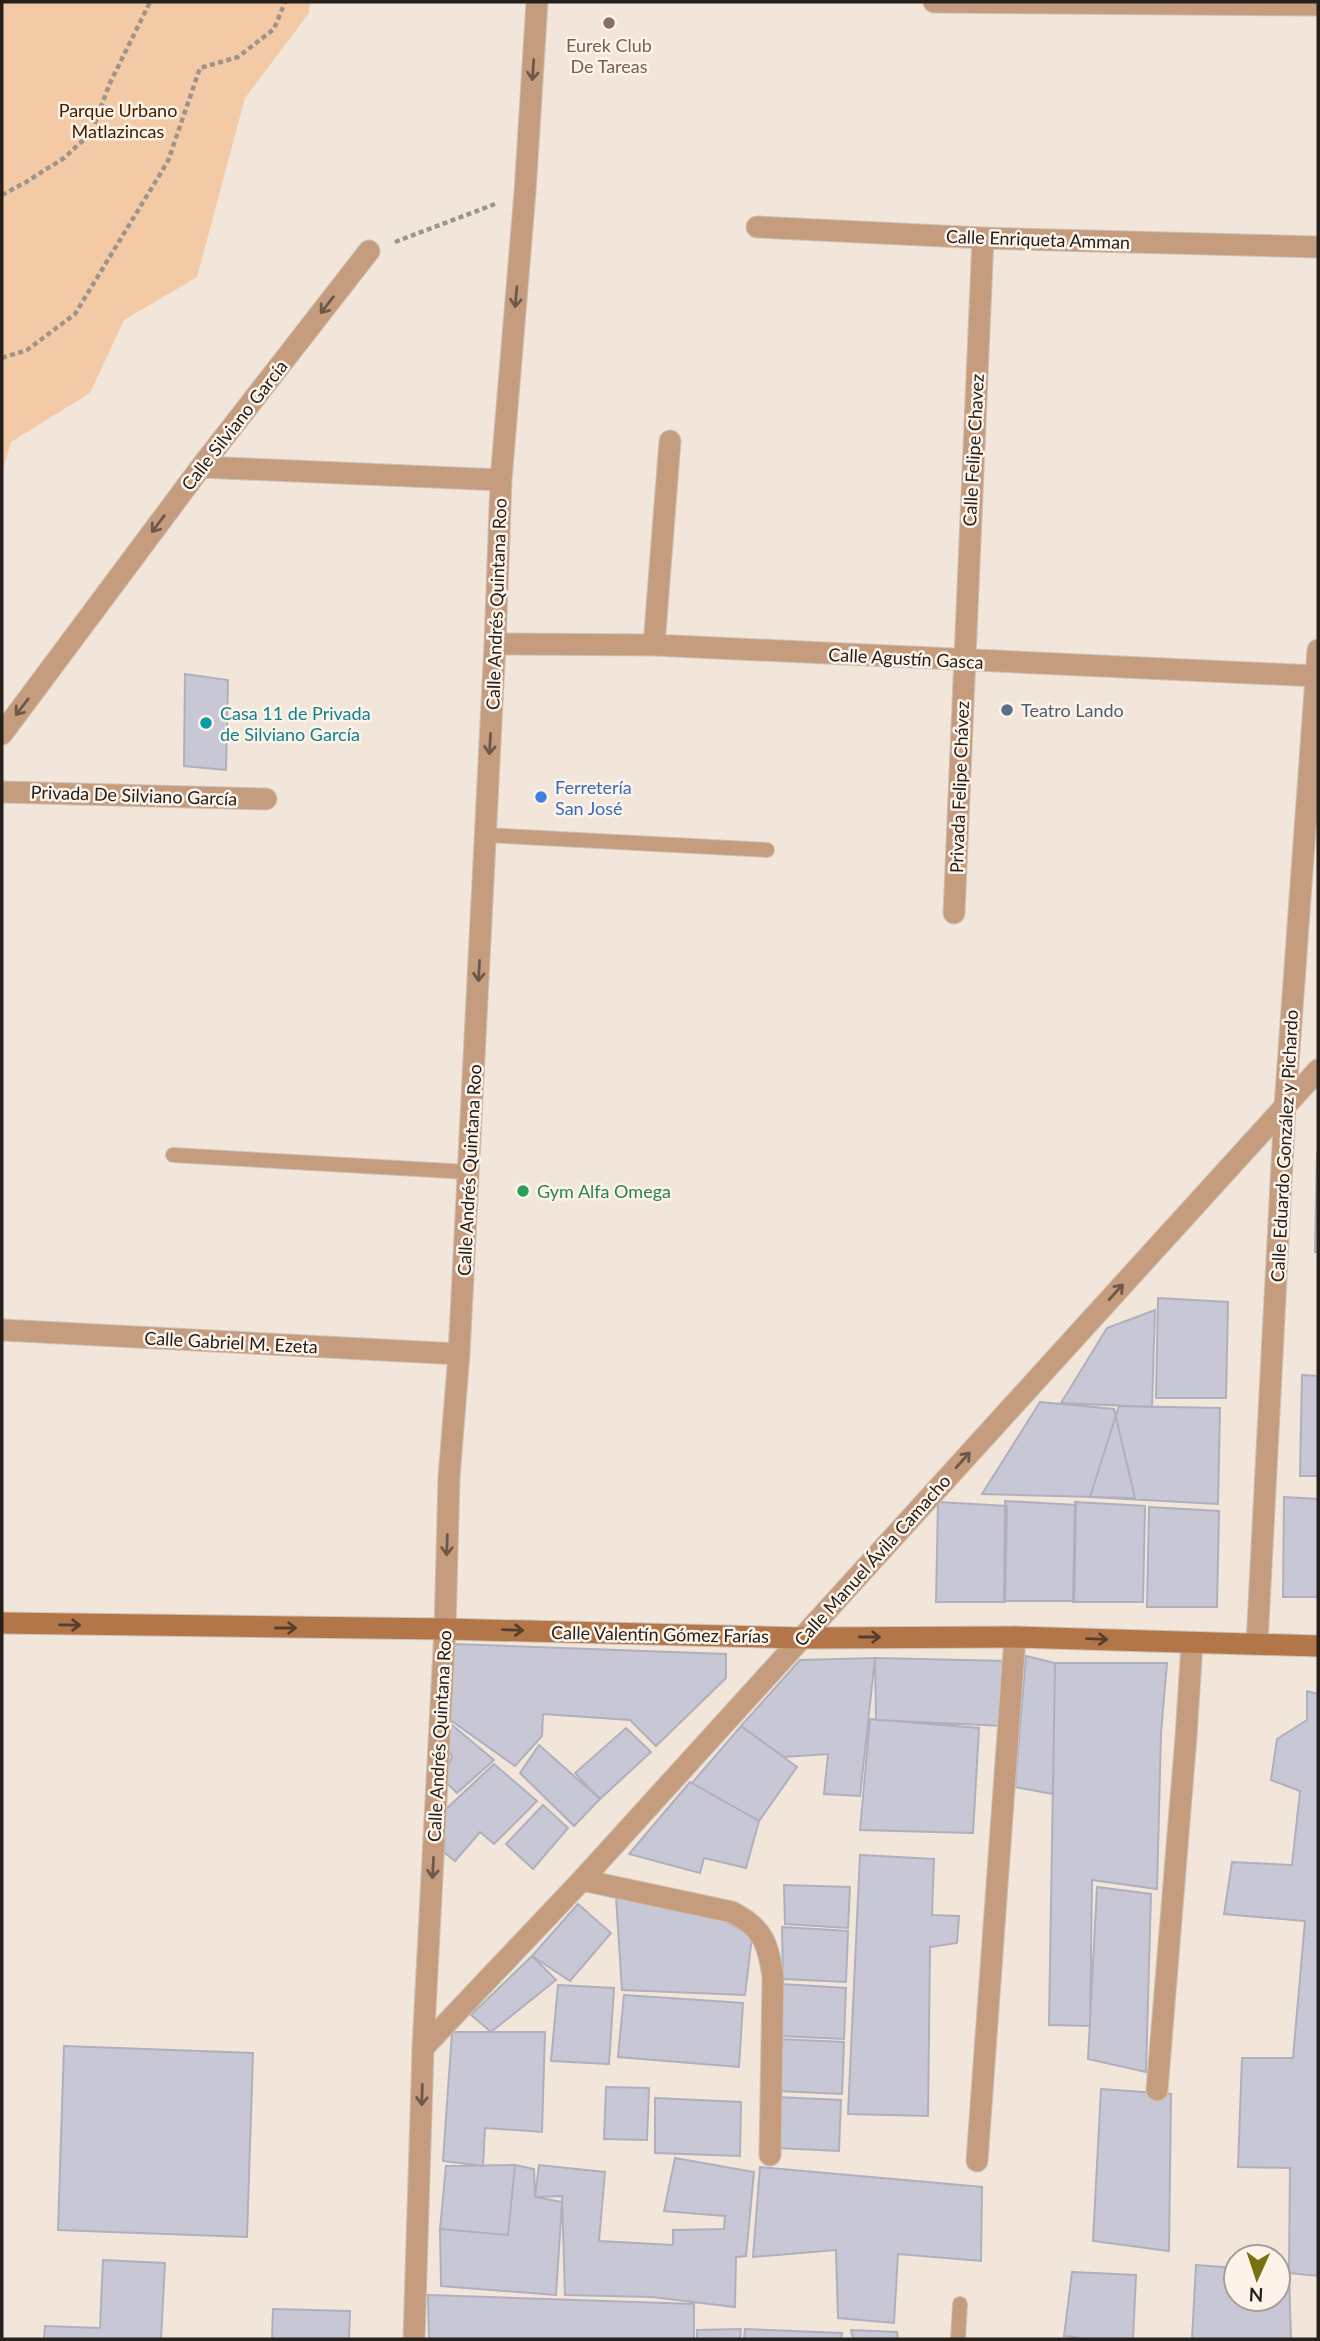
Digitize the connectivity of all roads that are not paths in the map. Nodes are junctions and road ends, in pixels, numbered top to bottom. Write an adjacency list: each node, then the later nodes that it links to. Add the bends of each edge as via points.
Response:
1 (537, 2): 10 (street, Calle Andrés Quintana Roo, one-way to 10)
2 (934, 2): 3 (street)
3 (1318, 5)
4 (757, 227): 5 (street, Calle Enriqueta Amman)
5 (983, 238): 6 (street, Calle Enriqueta Amman); 14 (street, Calle Felipe Chavez)
6 (1318, 247)
7 (369, 251): 9 (street, Calle Silviano García, one-way to 9)
8 (670, 441): 12 (street)
9 (201, 467): 10 (street); 16 (street, Calle Silviano García, one-way to 16)
10 (501, 480): 11 (street, Calle Andrés Quintana Roo)
11 (495, 644): 12 (street, Calle Agustín Gasca); 19 (street, Calle Andrés Quintana Roo, one-way to 19)
12 (654, 645): 14 (street, Calle Agustín Gasca)
13 (1318, 650): 15 (street, Calle Eduardo González y Pichardo)
14 (964, 661): 15 (street, Calle Agustín Gasca); 21 (street, Privada Felipe Chávez)
15 (1316, 676): 23 (street, Calle Eduardo González y Pichardo)
16 (2, 734)
17 (2, 792): 18 (street, Privada De Silviano García)
18 (266, 799)
19 (485, 835): 20 (lane); 25 (street, Calle Andrés Quintana Roo, one-way to 25)
20 (767, 850)
21 (954, 913)
22 (1318, 1070): 23 (street, Calle Manuel Ávila Camacho)
23 (1285, 1106): 31 (street, Calle Manuel Ávila Camacho, one-way to 23); 33 (street, Calle Eduardo González y Pichardo)
24 (173, 1155): 25 (lane)
25 (468, 1172): 27 (street, Calle Andrés Quintana Roo)
26 (2, 1330): 27 (street, Calle Gabriel M. Ezeta)
27 (460, 1354): 29 (street, Calle Andrés Quintana Roo, one-way to 29, via 449,1477)
28 (2, 1623): 29 (main road, Calle Valentín Gómez Farías, one-way to 29)
29 (445, 1629): 31 (main road, Calle Valentín Gómez Farías, one-way to 31); 36 (street, Calle Andrés Quintana Roo, one-way to 36)
30 (1016, 1637): 31 (main road, Calle Valentín Gómez Farías, one-way to 30); 32 (main road, Calle Valentín Gómez Farías, one-way to 32); 39 (street)
31 (802, 1638): 35 (street, Calle Manuel Ávila Camacho)
32 (1192, 1643): 33 (main road, Calle Valentín Gómez Farías); 37 (street)
33 (1257, 1643): 34 (main road, Calle Valentín Gómez Farías)
34 (1318, 1646)
35 (582, 1880): 36 (street, Calle Manuel Ávila Camacho); 38 (street, via 732,1912 760,1933 770,1954 773,1977)
36 (423, 2048): 41 (street, Calle Andrés Quintana Roo, one-way to 41)
37 (1157, 2091)
38 (770, 2155)
39 (977, 2161)
40 (960, 2304): 42 (lane)
41 (414, 2339)
42 (958, 2339)

